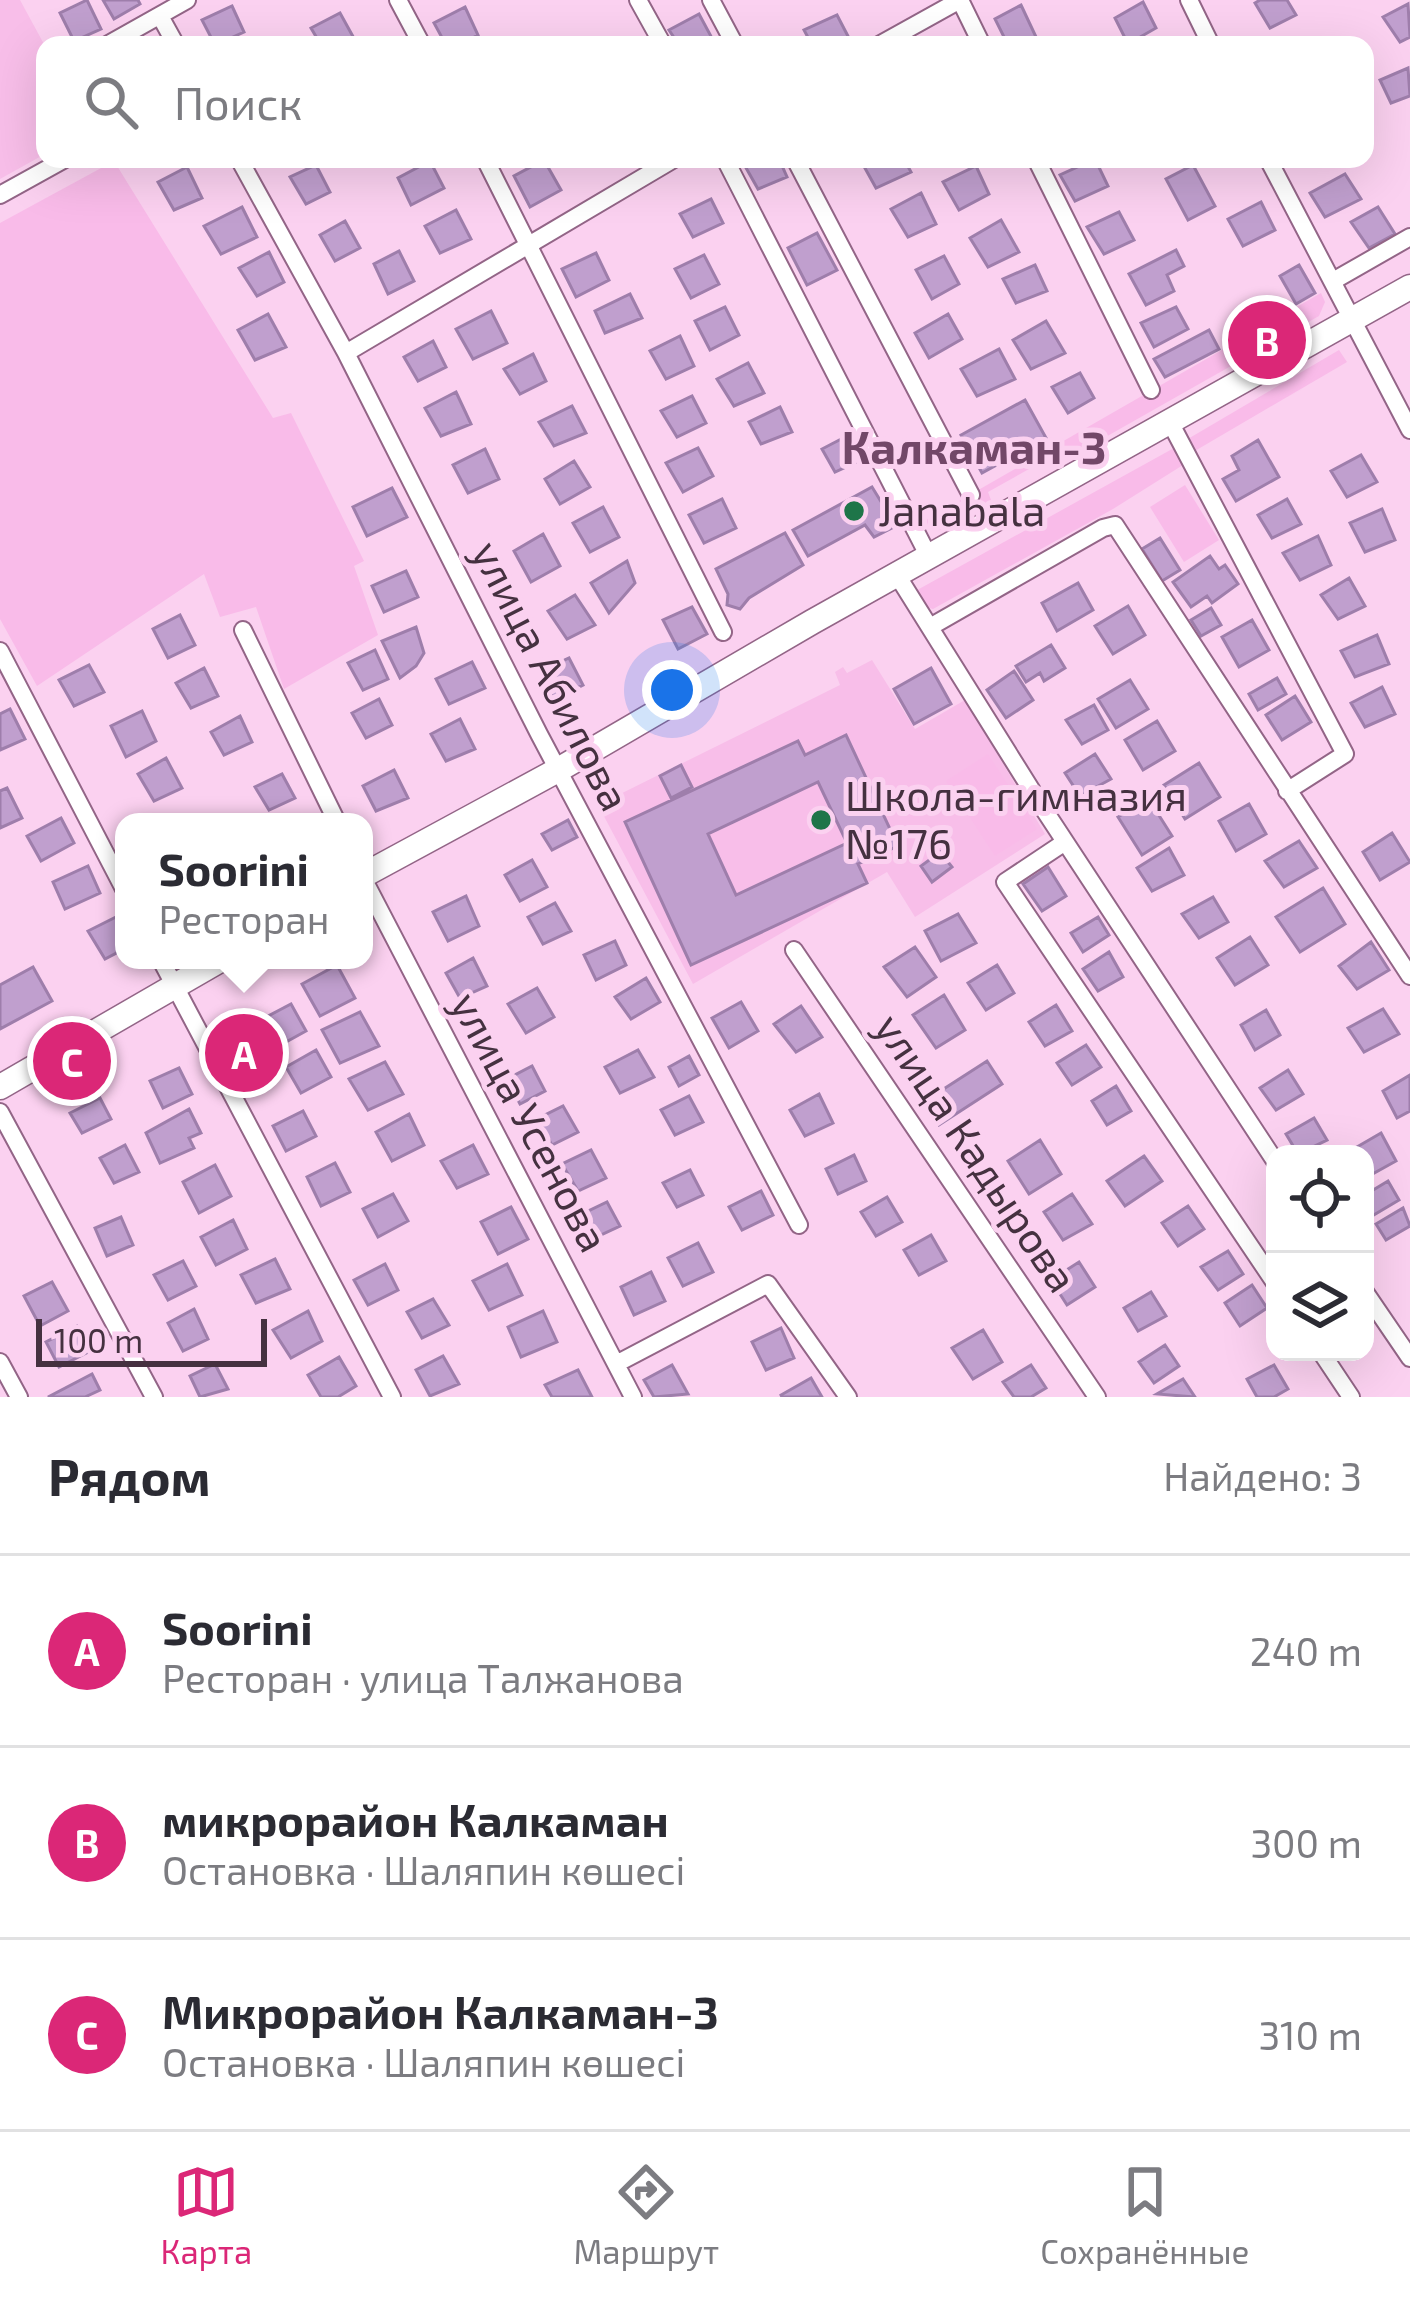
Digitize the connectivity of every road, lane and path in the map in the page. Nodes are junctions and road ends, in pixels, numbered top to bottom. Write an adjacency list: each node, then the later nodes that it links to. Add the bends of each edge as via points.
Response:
1 (398, 0): 9 (street)
2 (638, 0): 10 (street)
3 (711, 0): 11 (street)
4 (960, 0): 12 (street); 13 (street)
5 (1189, 0): 14 (street)
6 (171, 6): 7 (street); 8 (street)
7 (122, 36)
8 (175, 36)
9 (417, 36)
10 (658, 36)
11 (730, 36)
12 (895, 36)
13 (978, 36)
14 (1207, 36)
15 (49, 168): 23 (street)
16 (244, 168): 29 (street, улица Абилова)
17 (489, 168): 25 (street)
18 (658, 168): 25 (street)
19 (729, 168): 34 (street)
20 (800, 168): 33 (street)
21 (1040, 168): 30 (street)
22 (1273, 168): 26 (street)
23 (0, 195)
24 (1410, 237): 26 (street)
25 (530, 242): 29 (street); 38 (street)
26 (1333, 281): 28 (street)
27 (1410, 287): 28 (main road)
28 (1352, 319): 31 (main road); 32 (street)
29 (346, 353): 40 (street, улица Абилова)
30 (1151, 390)
31 (1171, 424): 34 (main road); 41 (street, via 1345,754)
32 (1410, 430)
33 (971, 495)
34 (929, 557): 35 (main road)
35 (897, 575): 36 (street); 40 (main road)
36 (930, 627): 41 (street, via 1115,525); 43 (street)
37 (243, 630): 42 (street)
38 (723, 632)
39 (0, 651): 44 (street)
40 (558, 770): 45 (main road); 55 (street, улица Абилова)
41 (1287, 790): 50 (street)
42 (333, 813)
43 (1065, 842): 54 (street); 56 (street, via 1005,882)
44 (115, 872)
45 (373, 873)
46 (373, 895): 61 (street, улица Усенова)
47 (794, 950): 67 (street, улица Кадырова)
48 (165, 969): 51 (street)
49 (205, 969): 51 (main road)
50 (1410, 976)
51 (174, 987): 52 (main road); 64 (street)
52 (0, 1087)
53 (0, 1112): 63 (street)
54 (1266, 1147)
55 (800, 1225)
56 (1266, 1270)
57 (1374, 1305): 58 (street)
58 (1410, 1358)
59 (0, 1361): 62 (street)
60 (1327, 1361): 68 (street)
61 (616, 1364): 65 (street, улица Усенова); 66 (street, via 768,1284)
62 (19, 1397)
63 (154, 1397)
64 (392, 1397)
65 (633, 1397)
66 (848, 1397)
67 (1097, 1397)
68 (1351, 1397)

